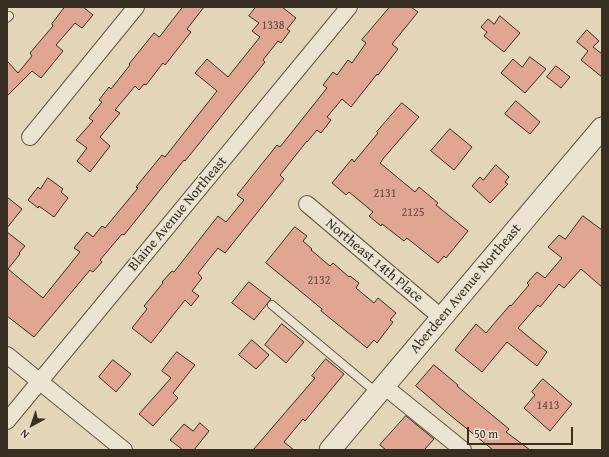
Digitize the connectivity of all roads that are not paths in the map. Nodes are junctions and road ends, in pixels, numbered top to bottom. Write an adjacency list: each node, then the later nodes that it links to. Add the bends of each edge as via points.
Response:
1 (136, 7): 4 (street)
2 (346, 8): 9 (street, Blaine Avenue Northeast)
3 (602, 128): 7 (street, Aberdeen Avenue Northeast)
4 (30, 137)
5 (307, 204): 7 (street, Northeast 14th Place)
6 (272, 305): 10 (lane)
7 (442, 318): 10 (street, Aberdeen Avenue Northeast)
8 (7, 355): 9 (street)
9 (39, 381): 11 (street, Blaine Avenue Northeast); 12 (street)
10 (381, 390): 13 (street, Aberdeen Avenue Northeast); 14 (street)
11 (7, 421)
12 (124, 450)
13 (330, 450)
14 (464, 450)

